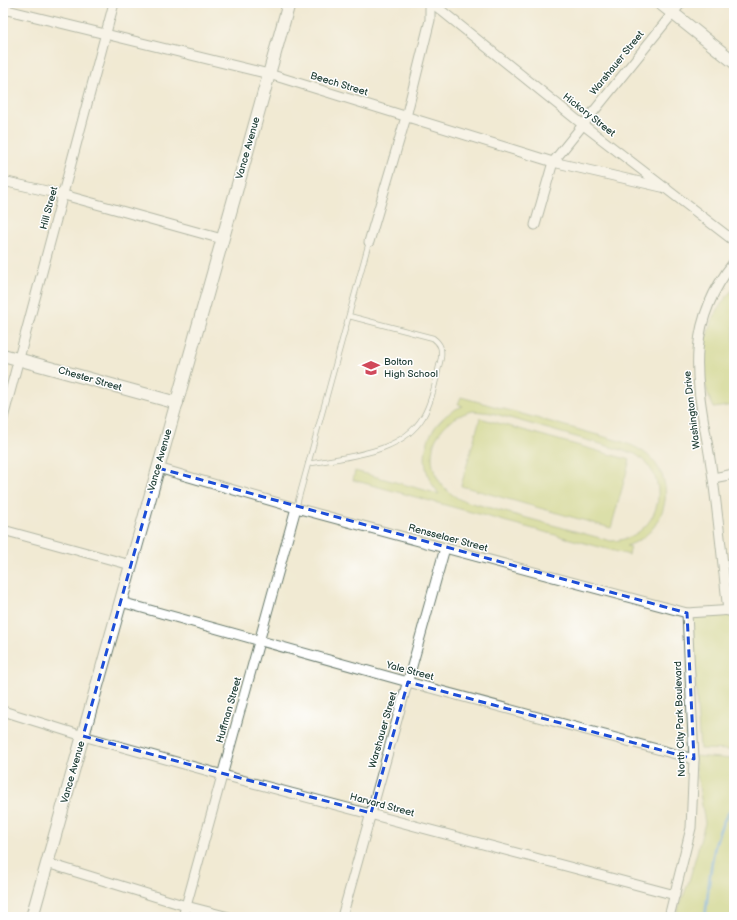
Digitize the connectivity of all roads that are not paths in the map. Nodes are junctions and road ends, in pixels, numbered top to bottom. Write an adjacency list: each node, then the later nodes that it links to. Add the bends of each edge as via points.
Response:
1 (114, 3): 8 (street, Hill Street)
2 (289, 3): 10 (street, Vance Avenue)
3 (431, 3): 11 (street, via 430,20); 12 (street, Hickory Street)
4 (660, 3): 7 (street)
5 (681, 3): 7 (street, Warshauer Street)
6 (3, 9): 8 (street, Beech Street)
7 (672, 13): 9 (street); 12 (street, Warshauer Street)
8 (106, 33): 10 (street, Beech Street); 16 (street, Hill Street)
9 (734, 62)
10 (269, 74): 11 (street, Beech Street); 18 (street, Vance Avenue)
11 (406, 117): 13 (street, Beech Street); 20 (street)
12 (582, 124): 13 (street, Warshauer Street); 15 (street, Hickory Street)
13 (554, 162): 15 (street, Beech Street); 17 (street, Warshauer Street)
14 (3, 181): 16 (street)
15 (666, 188): 19 (street, Hickory Street)
16 (64, 195): 18 (street); 24 (street, Hill Street)
17 (534, 225)
18 (222, 239): 25 (street, Vance Avenue)
19 (734, 241)
20 (369, 242): 22 (lane)
21 (734, 262): 30 (street, Washington Drive, via 716,286 703,316 697,347 699,383)
22 (349, 316): 27 (lane); 27 (lane, via 433,338 439,343 442,358 424,416 408,435 382,449)
23 (3, 355): 24 (street, Chester Street)
24 (20, 359): 25 (street, Chester Street); 26 (street, Hill Street)
25 (177, 403): 28 (street, Vance Avenue)
26 (3, 418)
27 (308, 464): 31 (lane)
28 (158, 468): 31 (street, Rensselaer Street); 34 (street, Vance Avenue)
29 (734, 474): 30 (street)
30 (713, 478): 36 (street, Washington Drive)
31 (296, 508): 33 (street, Rensselaer Street); 38 (street, Huffman Street)
32 (3, 530): 34 (street)
33 (445, 548): 37 (street, Rensselaer Street); 39 (street, Warshauer Street)
34 (131, 565): 35 (street, Vance Avenue)
35 (121, 602): 38 (street, Yale Street); 41 (street, Vance Avenue)
36 (731, 611): 37 (street, Rensselaer Street)
37 (687, 613): 42 (street, North City Park Boulevard)
38 (260, 640): 39 (street, Yale Street); 43 (street, Huffman Street)
39 (408, 682): 42 (street, Yale Street); 44 (street, Warshauer Street)
40 (3, 711): 41 (street, Harvard Street)
41 (83, 736): 43 (street, Harvard Street); 45 (street, Vance Avenue)
42 (694, 759): 46 (street, North City Park Boulevard, via 691,828)
43 (223, 775): 44 (street, Harvard Street); 47 (street, Huffman Street)
44 (371, 813): 46 (street, Harvard Street); 51 (street, Warshauer Street)
45 (47, 864): 47 (street); 48 (street, Vance Avenue)
46 (675, 895): 52 (street, North City Park Boulevard)
47 (186, 906): 49 (street, Huffman Street); 50 (street)
48 (32, 917)
49 (183, 917)
50 (229, 917)
51 (342, 917)
52 (669, 917)

